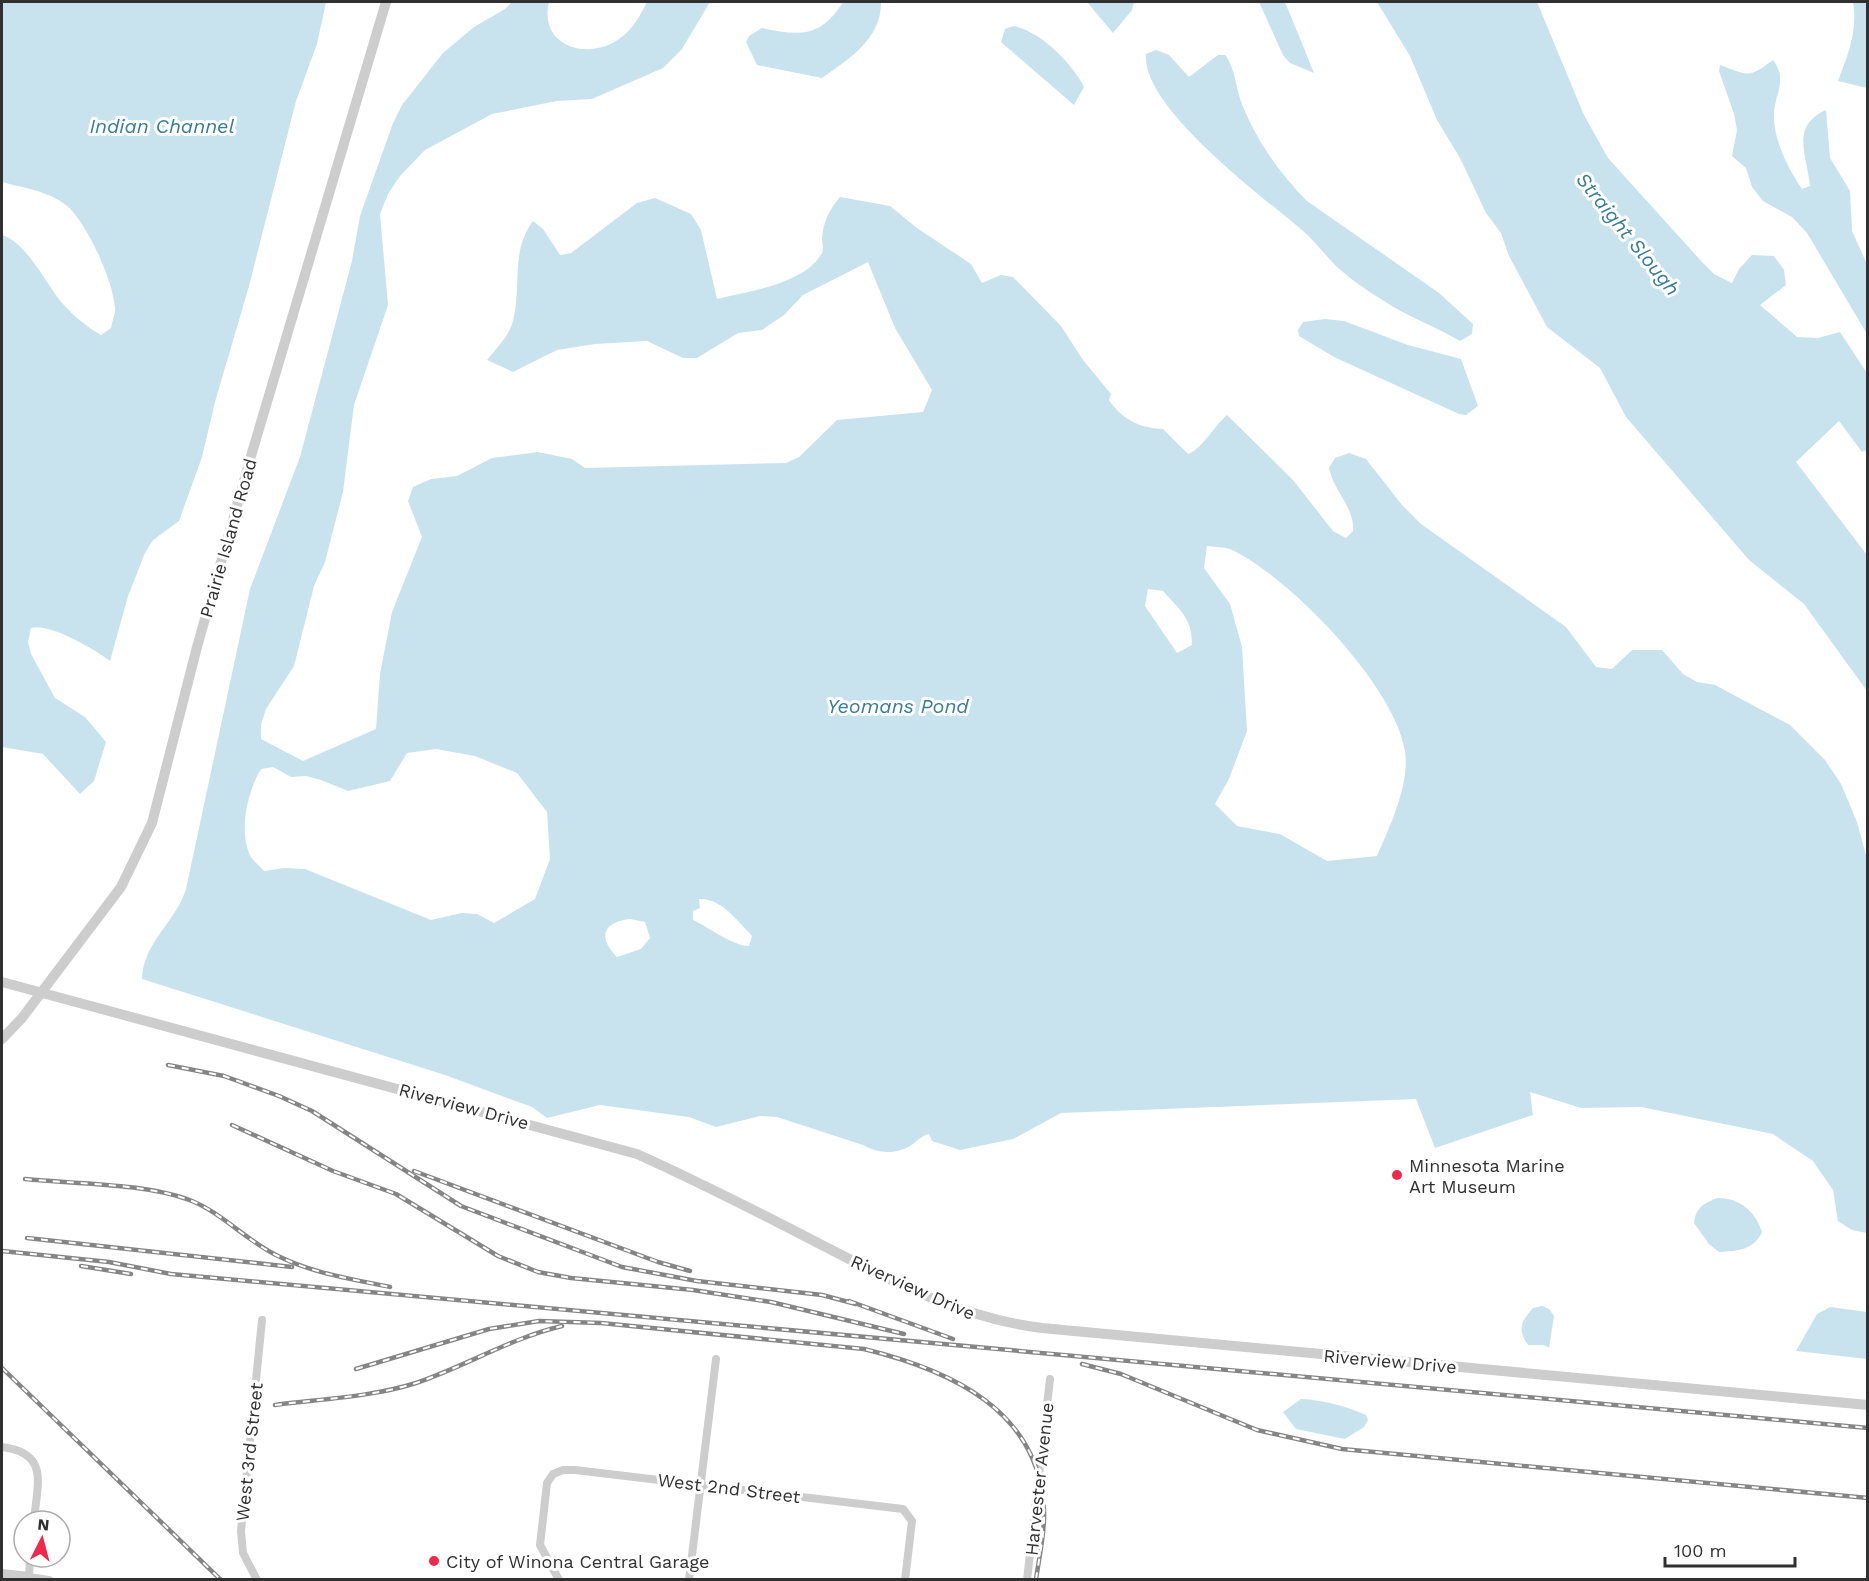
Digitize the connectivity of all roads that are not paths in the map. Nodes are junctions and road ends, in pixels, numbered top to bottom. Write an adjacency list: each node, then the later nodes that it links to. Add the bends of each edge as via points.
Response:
1 (386, 2): 3 (street, Prairie Island Road, via 251,456 152,823 121,887)
2 (2, 982): 3 (street, Riverview Drive)
3 (41, 993): 4 (street, Prairie Island Road); 8 (street, Riverview Drive, via 638,1154 923,1296 990,1320)
4 (2, 1039)
5 (262, 1320): 15 (street, West 3rd Street, via 241,1531 243,1553)
6 (716, 1359): 10 (street)
7 (1050, 1379): 19 (street, Harvester Avenue)
8 (1868, 1405)
9 (2, 1447): 11 (street, via 32,1458 38,1470)
10 (699, 1483): 16 (street, West 2nd Street, via 576,1470 553,1474 547,1483 540,1545); 17 (street); 18 (street, West 2nd Street, via 903,1509 912,1521)
11 (35, 1509)
12 (2, 1574): 13 (street)
13 (28, 1578): 14 (street)
14 (49, 1580)
15 (257, 1580)
16 (559, 1580)
17 (689, 1580)
18 (905, 1580)
19 (1027, 1580)

